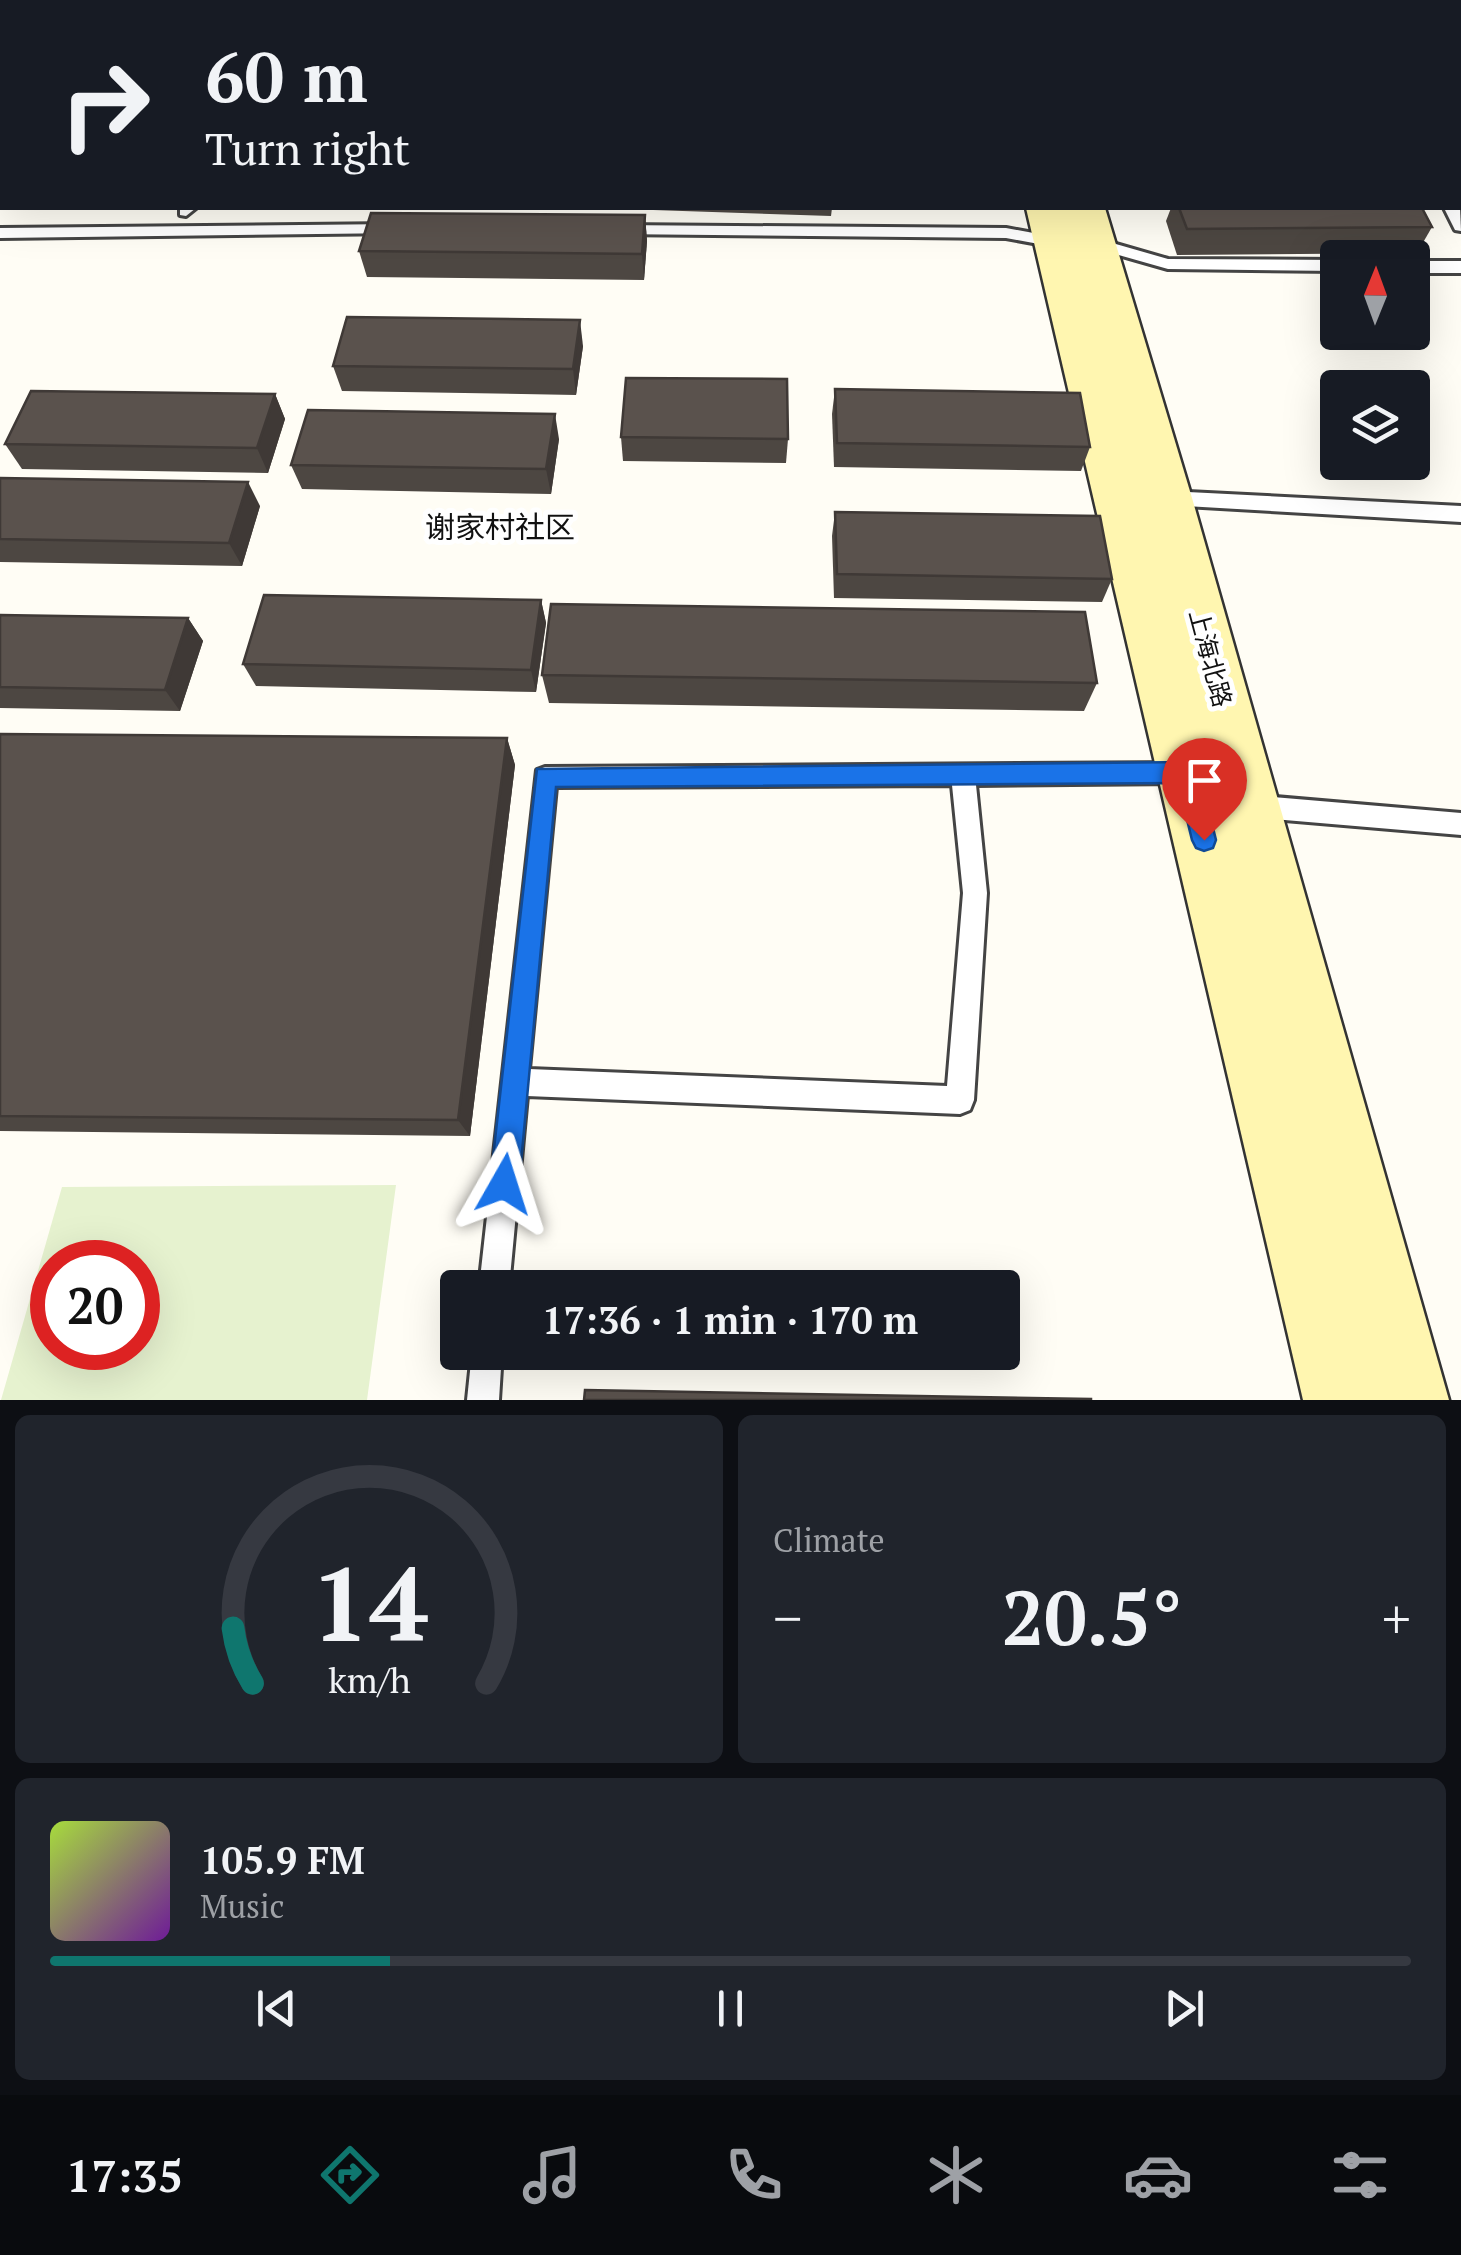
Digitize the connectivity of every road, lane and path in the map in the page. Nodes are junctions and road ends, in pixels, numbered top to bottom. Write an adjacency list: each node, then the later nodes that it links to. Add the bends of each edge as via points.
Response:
1 (1070, 225): 3 (lane, via 1006,233); 5 (lane, via 1168,264); 8 (main road, 上海北路); 10 (main road, 上海北路)
2 (405, 229): 4 (lane)
3 (600, 230)
4 (0, 233)
5 (1320, 266)
6 (1430, 266): 7 (lane)
7 (1461, 267)
8 (1168, 498): 9 (lane); 12 (main road, 上海北路)
9 (1461, 514)
10 (1188, 772): 11 (lane); 18 (main road, 上海北路)
11 (963, 774): 14 (lane, via 545,777); 14 (lane, via 974,894 960,1100)
12 (1251, 806): 13 (lane); 19 (main road, 上海北路)
13 (1461, 824)
14 (515, 1082): 15 (lane)
15 (496, 1270)
16 (485, 1370): 17 (lane)
17 (482, 1400)
18 (1340, 1400)
19 (1411, 1400)

